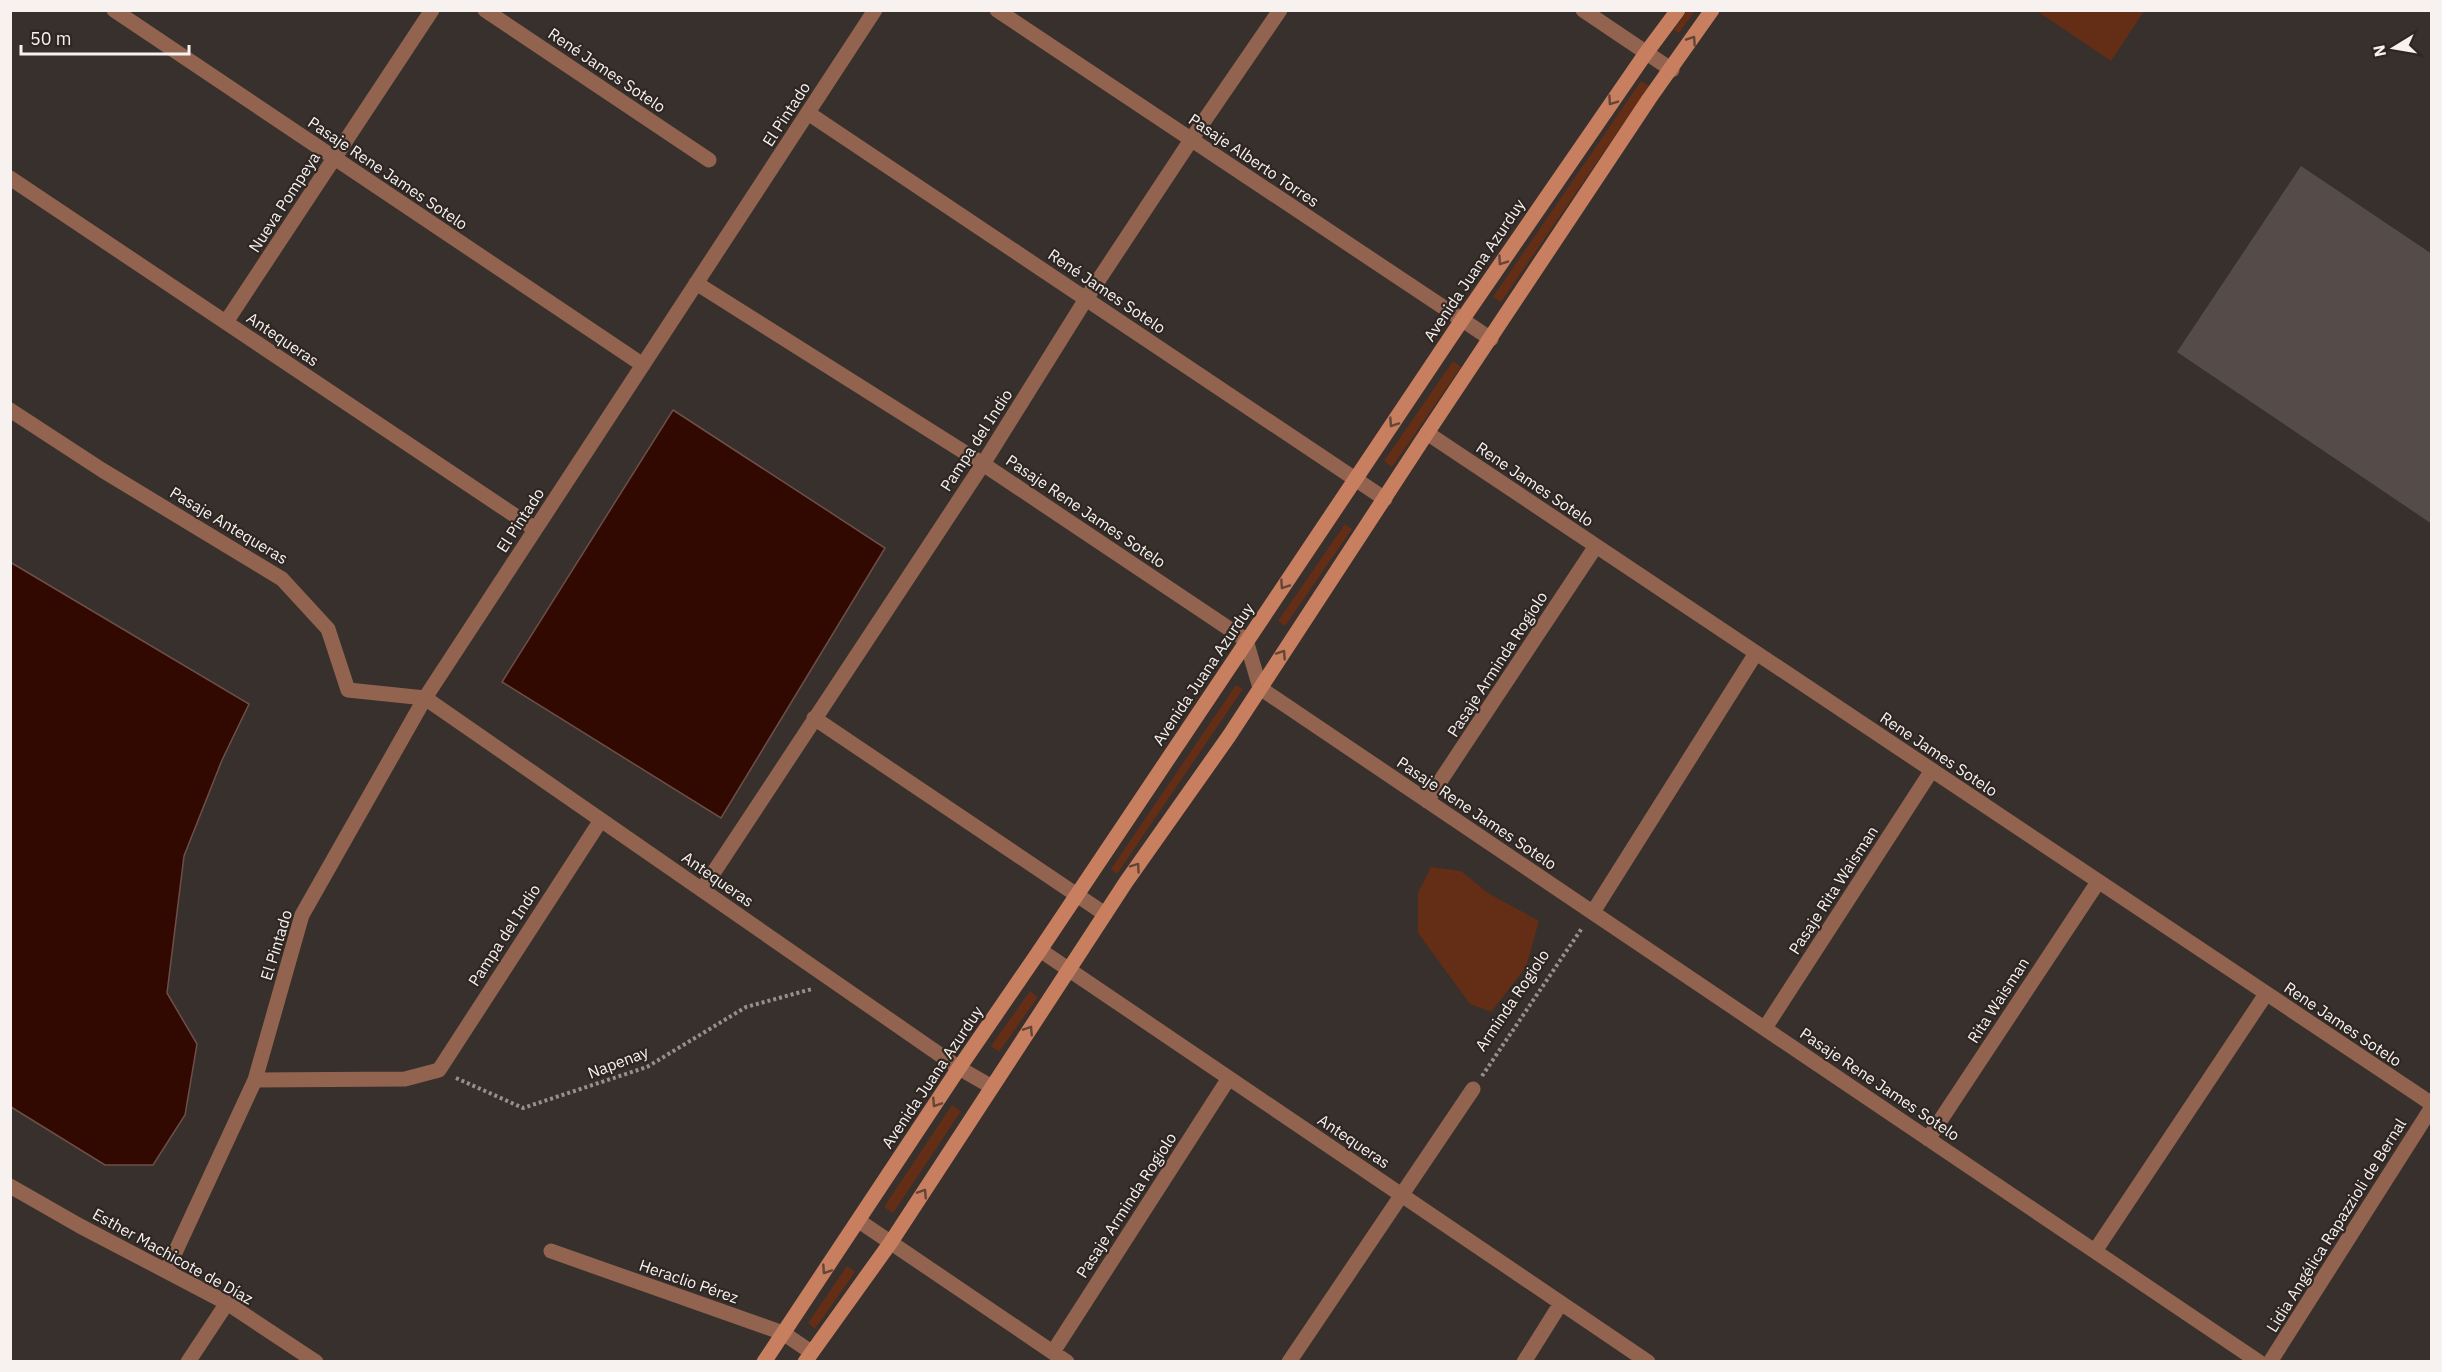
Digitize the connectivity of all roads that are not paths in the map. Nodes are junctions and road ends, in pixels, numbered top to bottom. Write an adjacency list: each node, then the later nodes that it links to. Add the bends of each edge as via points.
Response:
1 (114, 10): 14 (street, Pasaje Rene James Sotelo)
2 (432, 10): 14 (street, Nueva Pompeya)
3 (485, 10): 15 (street, René James Sotelo)
4 (875, 10): 12 (street, El Pintado)
5 (997, 10): 13 (street, Pasaje Alberto Torres)
6 (1280, 10): 13 (street, Pampa del Indio)
7 (1583, 10): 10 (street)
8 (1678, 10): 10 (main road, Avenida Juana Azurduy)
9 (1712, 10): 11 (main road, one-way to 9)
10 (1646, 52): 11 (street); 19 (main road, Avenida Juana Azurduy, one-way to 19)
11 (1672, 70): 21 (main road)
12 (808, 113): 17 (street, El Pintado); 18 (street, René James Sotelo)
13 (1191, 140): 18 (street, Pampa del Indio); 19 (street, Pasaje Alberto Torres)
14 (334, 158): 20 (street, Nueva Pompeya); 22 (street, Pasaje Rene James Sotelo)
15 (708, 160)
16 (10, 178): 20 (street, Antequeras)
17 (696, 283): 22 (street, El Pintado); 25 (street, Pasaje Rene James Sotelo)
18 (1086, 299): 25 (street, Pampa del Indio); 26 (street, René James Sotelo)
19 (1462, 320): 21 (street, Pasaje Alberto Torres); 26 (main road, Avenida Juana Azurduy, one-way to 26)
20 (226, 322): 28 (street, Antequeras)
21 (1491, 339): 24 (main road)
22 (643, 365): 28 (street, El Pintado)
23 (10, 410): 33 (street, Pasaje Antequeras, via 282,579 328,629 348,690)
24 (1427, 433): 27 (main road); 29 (street, Rene James Sotelo)
25 (983, 464): 30 (street, Pasaje Rene James Sotelo); 34 (street, Pampa del Indio)
26 (1355, 479): 27 (street, René James Sotelo); 30 (main road, Avenida Juana Azurduy, one-way to 30)
27 (1385, 499): 32 (main road, one-way to 27)
28 (535, 530): 33 (street, El Pintado)
29 (1596, 546): 31 (street, Rene James Sotelo); 36 (street, Pasaje Arminda Rogiolo)
30 (1246, 640): 32 (street); 40 (main road, Avenida Juana Azurduy)
31 (1756, 653): 35 (street, Rene James Sotelo); 41 (street)
32 (1260, 688): 36 (street, Pasaje Rene James Sotelo); 42 (main road, one-way to 32)
33 (425, 698): 37 (street, Antequeras); 49 (street, El Pintado, via 302,915)
34 (814, 718): 39 (street, Pampa del Indio); 40 (street)
35 (1932, 770): 38 (street, Rene James Sotelo); 46 (street, Pasaje Rita Waisman)
36 (1427, 801): 41 (street, Pasaje Rene James Sotelo)
37 (601, 820): 39 (street, Antequeras); 49 (street, Pampa del Indio, via 439,1070 405,1078)
38 (2098, 882): 45 (street, Rene James Sotelo); 53 (street, Rita Waisman)
39 (702, 890): 47 (street, Antequeras)
40 (1077, 895): 42 (street); 43 (main road, Avenida Juana Azurduy)
41 (1593, 912): 46 (street, Pasaje Rene James Sotelo)
42 (1105, 914): 44 (main road)
43 (1040, 950): 44 (street, Antequeras); 47 (main road, Avenida Juana Azurduy)
44 (1069, 969): 48 (street, Antequeras); 50 (main road, one-way to 44)
45 (2266, 994): 52 (street, Rene James Sotelo); 59 (street)
46 (1765, 1028): 53 (street, Pasaje Rene James Sotelo)
47 (959, 1068): 50 (street, Antequeras); 56 (main road, Avenida Juana Azurduy, one-way to 56)
48 (1229, 1078): 55 (street, Antequeras); 64 (street, Pasaje Arminda Rogiolo)
49 (255, 1080): 60 (street, El Pintado)
50 (992, 1087): 57 (main road, one-way to 50)
51 (1473, 1089): 55 (street)
52 (2432, 1106): 74 (street, Lidia Angélica Rapazzioli de Bernal)
53 (1928, 1139): 59 (street, Pasaje Rene James Sotelo)
54 (10, 1186): 60 (street, Esther Machicote de Díaz)
55 (1402, 1196): 62 (street, Antequeras); 70 (street)
56 (859, 1221): 57 (street); 63 (main road, Avenida Juana Azurduy, one-way to 63)
57 (891, 1242): 64 (street); 65 (main road)
58 (551, 1251): 63 (street, Heraclio Pérez)
59 (2095, 1251): 73 (street, Pasaje Rene James Sotelo)
60 (167, 1270): 61 (street, Esther Machicote de Díaz)
61 (227, 1303): 66 (street); 67 (street, Esther Machicote de Díaz)
62 (1561, 1303): 71 (street); 72 (street, Antequeras)
63 (783, 1333): 65 (street, Heraclio Pérez); 68 (main road, Avenida Juana Azurduy)
64 (1053, 1352): 69 (street)
65 (808, 1357)
66 (188, 1362)
67 (316, 1362)
68 (764, 1362)
69 (1067, 1362)
70 (1289, 1362)
71 (1524, 1362)
72 (1648, 1362)
73 (2259, 1362)
74 (2270, 1362)

